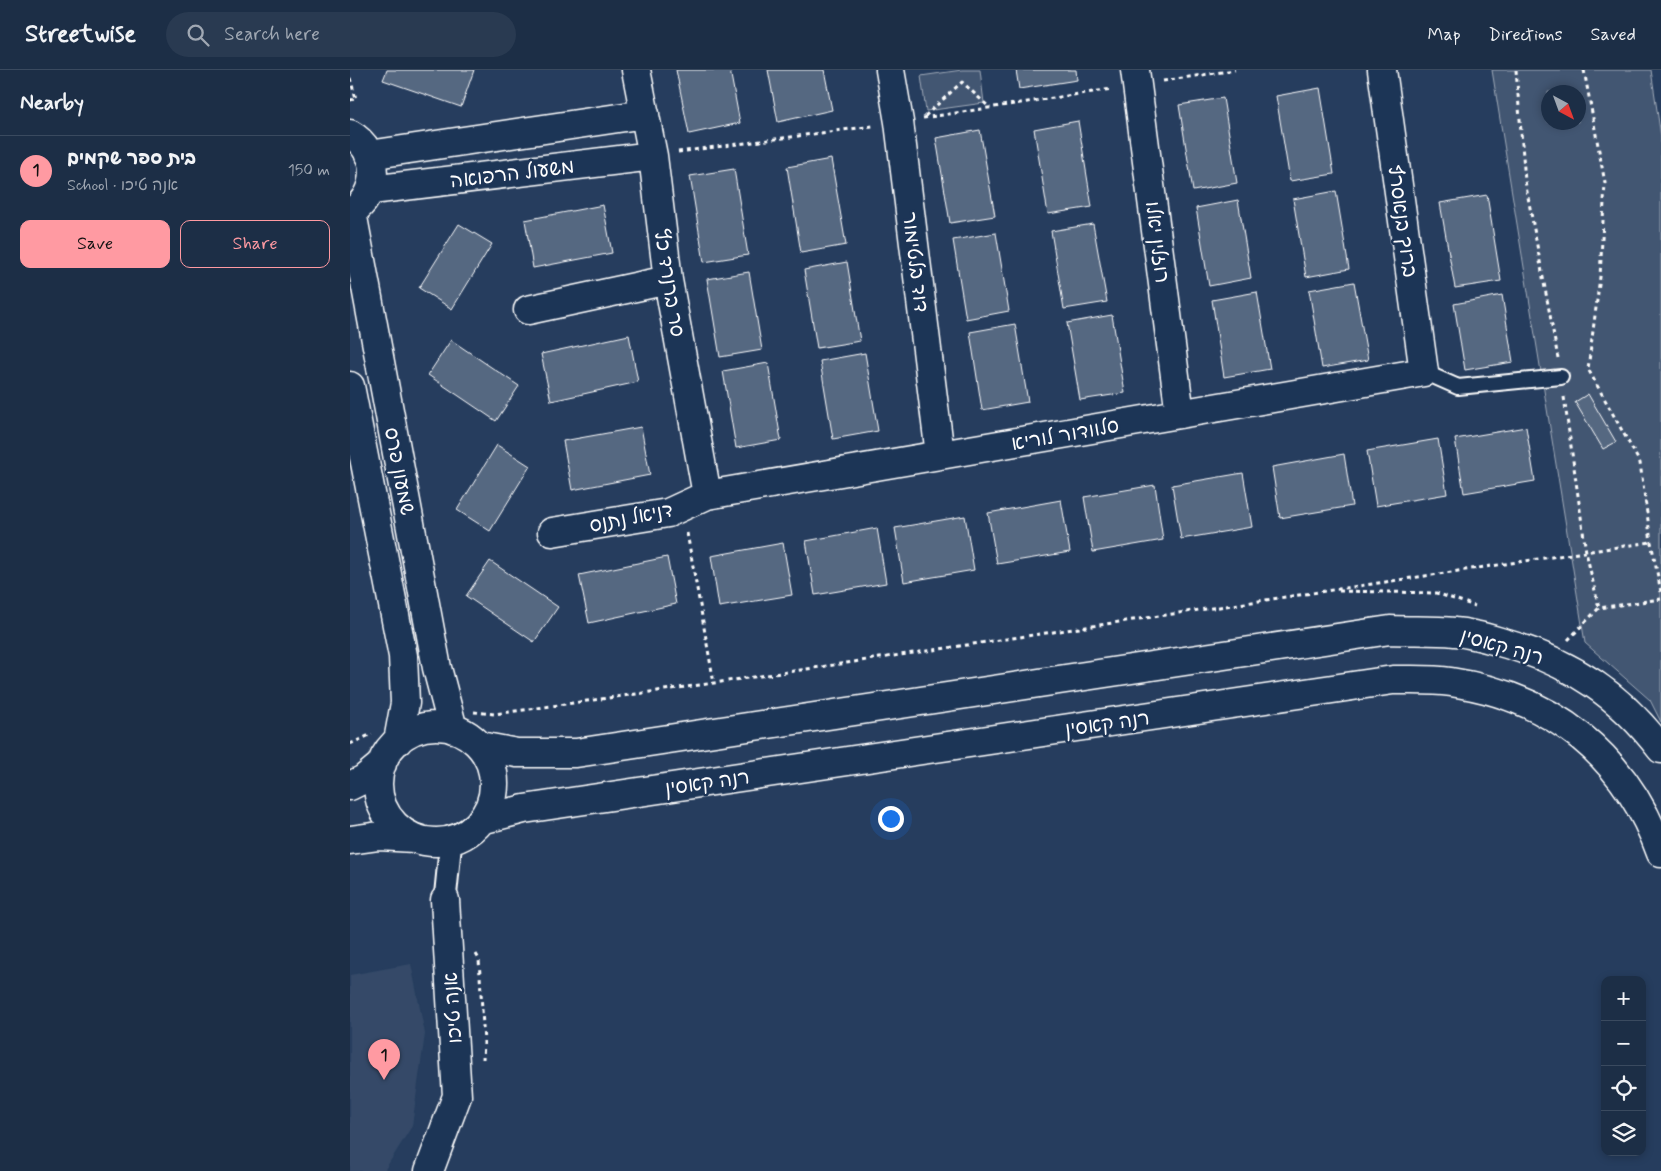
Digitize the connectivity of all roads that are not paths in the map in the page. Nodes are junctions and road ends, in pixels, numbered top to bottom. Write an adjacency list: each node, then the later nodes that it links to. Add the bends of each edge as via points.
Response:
1 (636, 70): 5 (street, סר ברנרד כץ)
2 (890, 70): 17 (street, דוד בלטימור)
3 (1382, 70): 13 (street, ברוך בנאסרף)
4 (1136, 77): 16 (street, רוזלין יאלו)
5 (645, 114): 7 (street, משעול הרפואה); 8 (street, סר ברנרד כץ)
6 (350, 134): 7 (street, via 367,148)
7 (369, 155): 9 (street, via 374,176)
8 (653, 156): 9 (street, משעול הרפואה); 11 (street, סר ברנרד כץ)
9 (371, 190): 10 (street)
10 (351, 213): 20 (street, שמעון פרס, via 437,668)
11 (668, 280): 12 (street); 18 (street, סר ברנרד כץ)
12 (528, 310)
13 (1424, 372): 14 (lane, via 1458,387); 16 (street, סלוודור לוריא)
14 (1561, 377)
15 (350, 386): 21 (street, שמעון פרס, via 403,656 405,703)
16 (1180, 414): 17 (street, סלוודור לוריא)
17 (940, 455): 18 (street, סלוודור לוריא)
18 (707, 495): 19 (street, דניאל נתנס, via 668,513)
19 (552, 532)
20 (451, 720): 21 (street, via 442,726 430,726 407,734); 22 (street)
21 (400, 730): 24 (street)
22 (480, 746): 23 (street, רנה קאסין, via 517,753 576,753 1390,630 1456,632 1524,649 1556,662 1584,676 1612,697 1633,715); 26 (street, via 489,760 494,791)
23 (1661, 749)
24 (382, 764): 25 (street); 27 (street, via 378,778 383,808 391,820)
25 (350, 786)
26 (481, 820): 29 (street, via 468,832); 30 (street, רנה קאסין, via 524,809 1393,680 1450,681 1508,696 1535,707 1558,718 1598,750 1630,790)
27 (414, 838): 28 (street, via 379,836); 29 (street, via 432,842)
28 (350, 840)
29 (451, 840): 31 (street, אנה טיכו)
30 (1661, 853)
31 (445, 900): 32 (street, אנה טיכו, via 457,1096)
32 (429, 1171)

